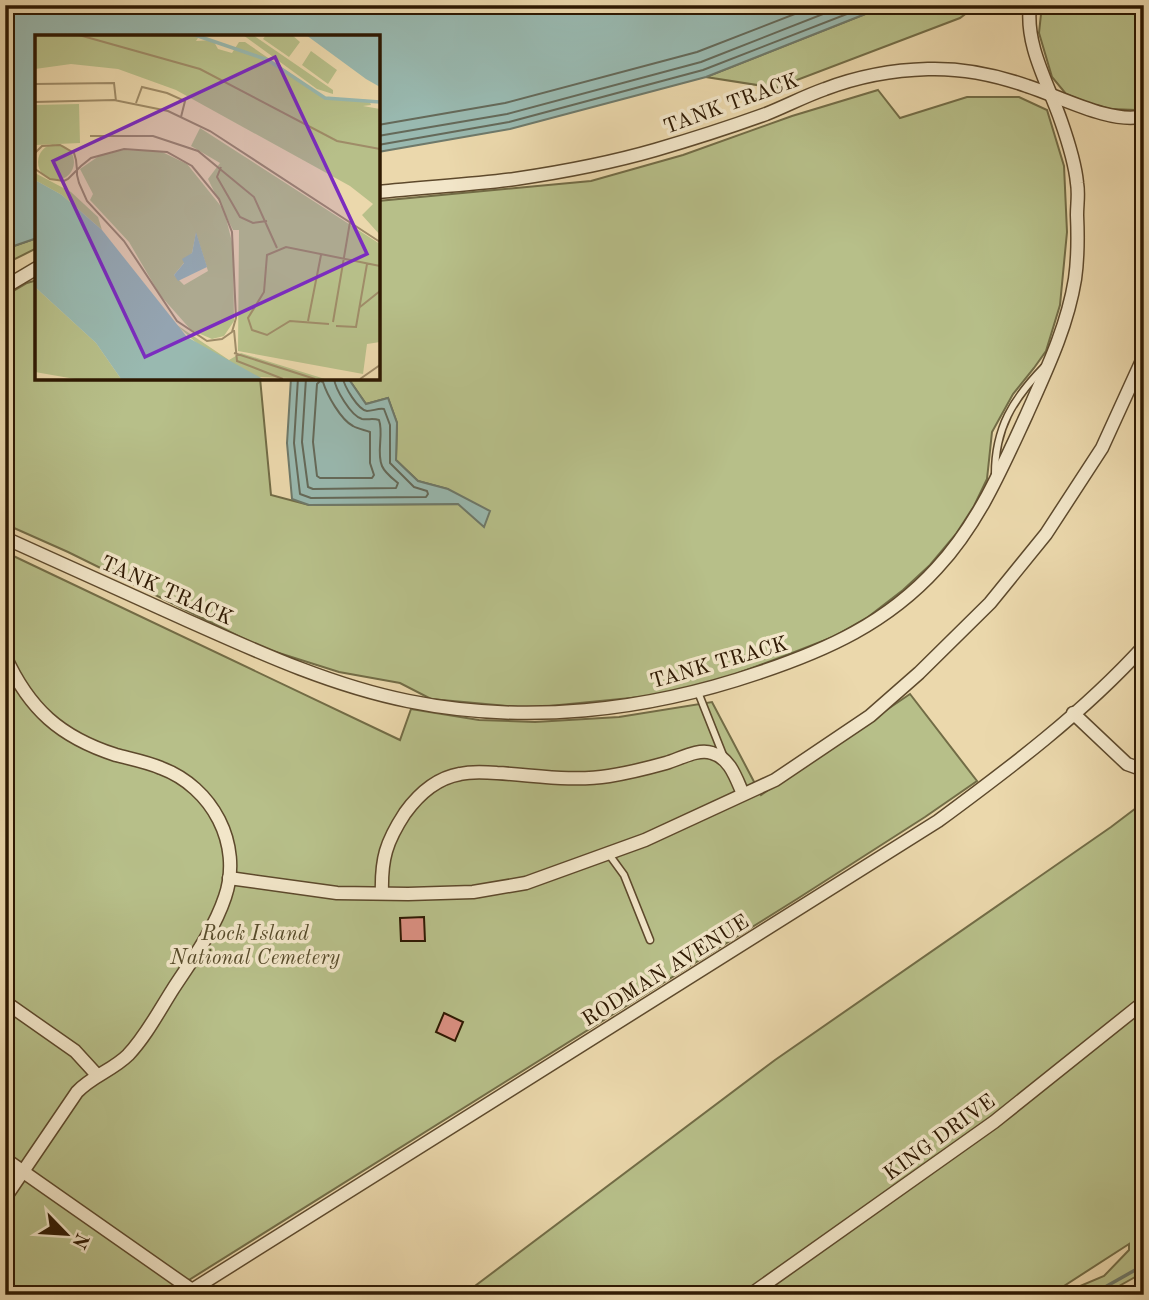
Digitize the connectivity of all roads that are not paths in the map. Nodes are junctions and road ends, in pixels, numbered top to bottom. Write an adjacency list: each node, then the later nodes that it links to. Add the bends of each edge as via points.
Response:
1 (1030, 5): 2 (street, TANK TRACK, via 1029,33)
2 (1051, 94): 3 (street, TANK TRACK, via 1103,114); 4 (street, TANK TRACK, via 987,74 930,69 883,72 826,88 699,137 606,163 516,179); 11 (street, TANK TRACK, via 1078,186 1075,279 1051,360 985,503 937,568 872,624 813,654)
3 (1144, 116)
4 (380, 192)
5 (35, 269): 6 (street)
6 (5, 287)
7 (1144, 356): 15 (street, via 1102,448 1046,534 990,603 870,716 775,780)
8 (5, 538): 11 (street, TANK TRACK, via 257,652 406,701 445,708 542,713 647,703)
9 (1144, 646): 12 (street, RODMAN AVENUE)
10 (5, 656): 17 (street, via 35,706 61,729 91,746 162,768 198,790 225,832)
11 (698, 692): 13 (lane)
12 (1073, 713): 14 (street, via 1127,764); 26 (street, RODMAN AVENUE, via 937,821)
13 (724, 758): 15 (street); 18 (street, via 703,751 607,776 477,772 451,777 420,795 399,822 383,860)
14 (1144, 768)
15 (743, 794): 16 (street)
16 (608, 853): 18 (street, via 526,883 446,894); 19 (lane, via 624,875)
17 (229, 878): 18 (street, via 337,893); 22 (street, via 213,925 143,1034 130,1053)
18 (382, 893)
19 (650, 940)
20 (5, 1002): 22 (street, via 75,1051)
21 (1144, 1002): 27 (street, KING DRIVE, via 994,1122)
22 (97, 1075): 24 (street, via 77,1092)
23 (5, 1159): 24 (street)
24 (24, 1172): 25 (street); 26 (street)
25 (5, 1198)
26 (188, 1292)
27 (750, 1295)

